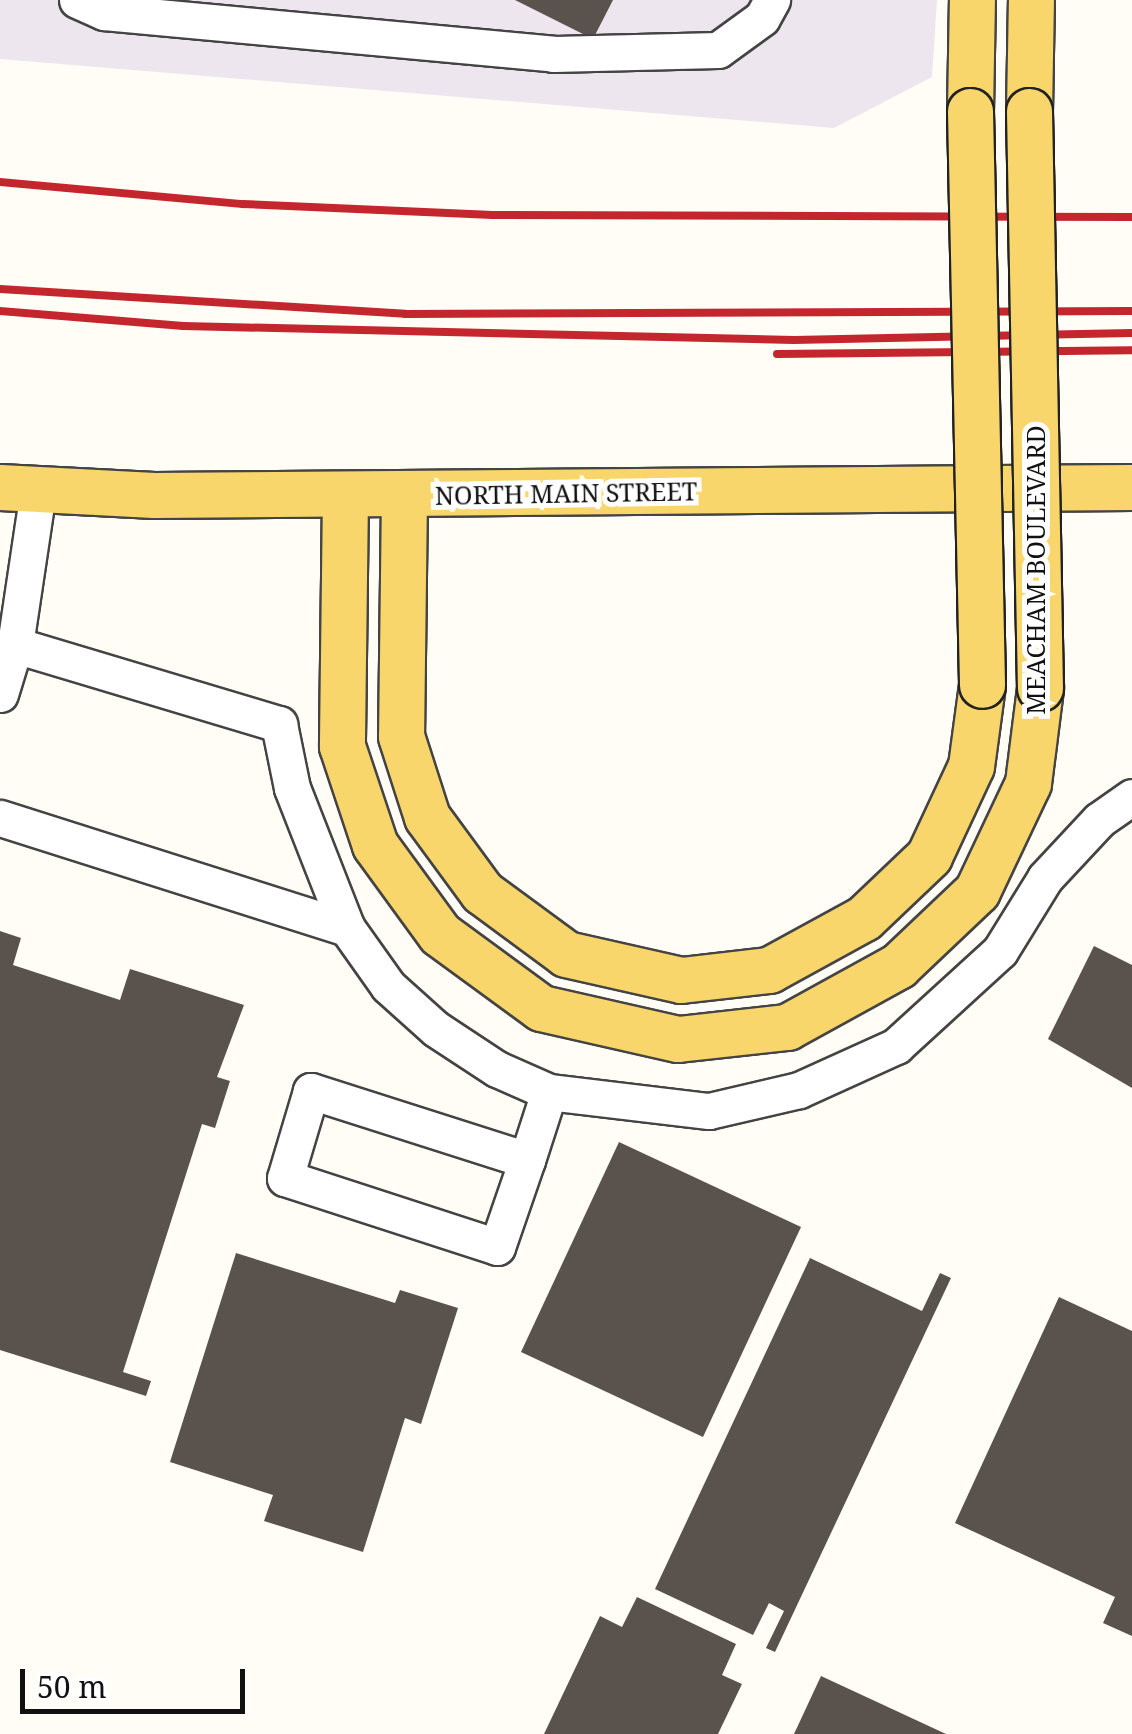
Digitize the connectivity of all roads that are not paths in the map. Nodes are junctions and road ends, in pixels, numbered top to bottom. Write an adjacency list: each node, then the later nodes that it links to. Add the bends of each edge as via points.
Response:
1 (77, 0): 2 (lane, via 104,12 553,54 718,50 762,18)
2 (772, 0)
3 (972, 0): 8 (main road, bridge, via 982,684 971,766 929,856 864,918 768,970 681,980 566,954 482,892 427,817 400,736)
4 (1031, 0): 7 (main road, MEACHAM BOULEVARD, bridge, via 1040,688 1028,783 977,891 898,966 786,1026 678,1039 541,1008 440,934 375,844 342,746)
5 (1132, 487): 8 (main road, NORTH MAIN STREET)
6 (19, 490): 7 (main road, NORTH MAIN STREET); 9 (lane)
7 (345, 494): 8 (main road, NORTH MAIN STREET)
8 (404, 495)
9 (14, 645): 10 (lane); 13 (lane, via 279,724 292,788)
10 (0, 694)
11 (1132, 798): 14 (lane, via 1098,820 1045,878 1000,950 896,1046 799,1090 709,1111)
12 (0, 818): 13 (lane)
13 (347, 928): 14 (lane, via 388,986 436,1029)
14 (549, 1092): 15 (lane)
15 (526, 1160): 15 (lane, via 311,1091 285,1178 497,1248)

